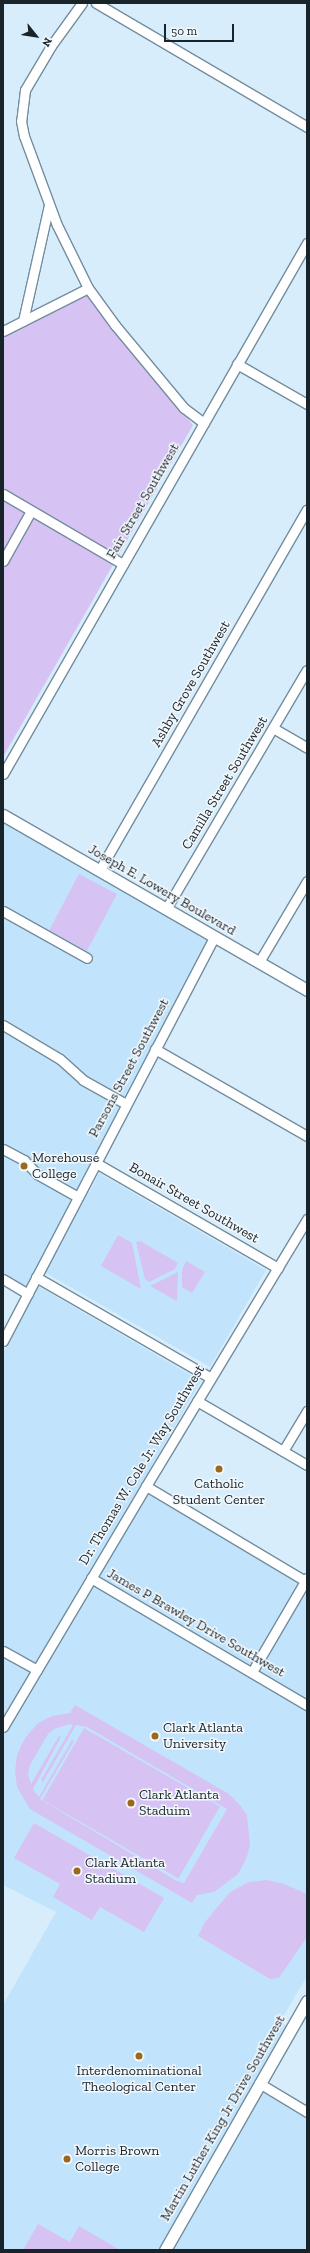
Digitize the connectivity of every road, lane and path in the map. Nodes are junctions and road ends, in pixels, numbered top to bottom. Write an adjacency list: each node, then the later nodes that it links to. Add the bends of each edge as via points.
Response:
1 (82, 3): 4 (street, via 32,75 22,105 24,136)
2 (96, 3): 3 (street)
3 (307, 127)
4 (49, 204): 6 (street, via 71,257); 7 (street)
5 (307, 243): 9 (street, Fair Street Southwest)
6 (88, 288): 7 (street); 11 (street, via 115,325 184,408)
7 (23, 321): 8 (street)
8 (3, 331)
9 (237, 364): 10 (street); 11 (street, Fair Street Southwest)
10 (307, 404)
11 (204, 423): 16 (street, Fair Street Southwest)
12 (3, 494): 14 (street)
13 (307, 510): 22 (street, Ashby Grove Southwest)
14 (32, 511): 15 (street); 16 (street)
15 (3, 561)
16 (123, 564): 20 (street, Fair Street Southwest)
17 (307, 670): 18 (street, Camilla Street Southwest)
18 (273, 728): 19 (street); 24 (street, Camilla Street Southwest)
19 (307, 748)
20 (3, 774)
21 (4, 816): 22 (main road, Joseph E. Lowery Boulevard)
22 (99, 871): 24 (main road, Joseph E. Lowery Boulevard)
23 (307, 881): 28 (street)
24 (166, 909): 26 (main road, Joseph E. Lowery Boulevard)
25 (3, 910): 27 (street)
26 (214, 937): 28 (main road, Joseph E. Lowery Boulevard); 31 (street, Parsons Street Southwest)
27 (87, 958)
28 (259, 962): 29 (main road, Joseph E. Lowery Boulevard)
29 (307, 990)
30 (3, 1025): 32 (street, via 60,1059 82,1080)
31 (155, 1049): 32 (street, Parsons Street Southwest); 33 (street)
32 (126, 1104): 35 (street, Parsons Street Southwest)
33 (307, 1136)
34 (3, 1148): 36 (street, via 24,1160 37,1174)
35 (96, 1163): 36 (street, Parsons Street Southwest); 38 (street, Bonair Street Southwest)
36 (78, 1197): 39 (street, Parsons Street Southwest)
37 (307, 1219): 38 (street, Dr. Thomas W. Cole Jr. Way Southwest)
38 (278, 1268): 43 (street, Dr. Thomas W. Cole Jr. Way Southwest)
39 (36, 1276): 41 (street, Parsons Street Southwest); 43 (street)
40 (3, 1279): 41 (street)
41 (28, 1294): 42 (street, Parsons Street Southwest)
42 (3, 1341)
43 (211, 1378): 44 (street, Dr. Thomas W. Cole Jr. Way Southwest)
44 (197, 1401): 46 (street); 48 (street, Dr. Thomas W. Cole Jr. Way Southwest)
45 (307, 1411): 46 (street)
46 (283, 1451): 47 (street)
47 (307, 1465)
48 (146, 1486): 49 (street, Dr. Thomas W. Cole Jr. Way Southwest); 50 (street)
49 (91, 1578): 52 (street, Dr. Thomas W. Cole Jr. Way Southwest); 53 (street, James P Brawley Drive Southwest)
50 (306, 1580): 53 (street)
51 (3, 1651): 52 (street)
52 (37, 1670): 55 (street, Dr. Thomas W. Cole Jr. Way Southwest)
53 (252, 1672): 54 (street, James P Brawley Drive Southwest)
54 (307, 1704)
55 (3, 1727)
56 (307, 2001): 57 (main road, Martin Luther King Jr Drive Southwest)
57 (259, 2083): 58 (street); 59 (main road, Martin Luther King Jr Drive Southwest)
58 (307, 2112)
59 (165, 2250)

